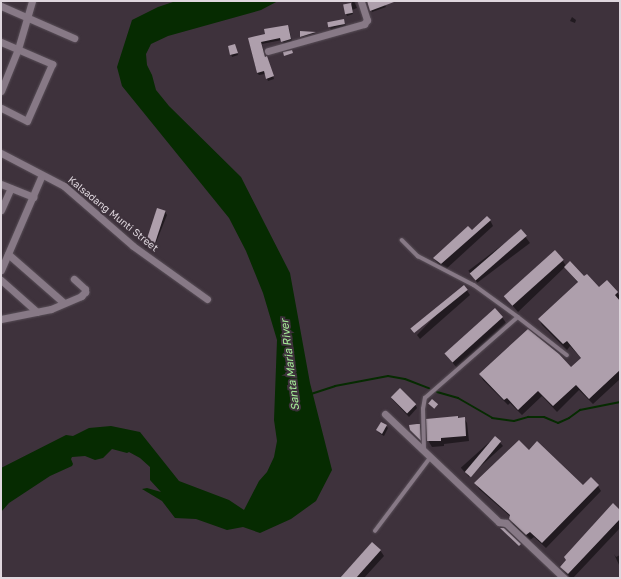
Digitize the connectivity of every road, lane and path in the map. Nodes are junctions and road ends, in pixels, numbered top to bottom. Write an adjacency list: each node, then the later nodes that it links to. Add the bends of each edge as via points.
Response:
1 (32, 1): 4 (street)
2 (361, 1): 8 (street, via 367,20 364,24)
3 (1, 6): 4 (street)
4 (27, 17): 5 (street); 7 (street)
5 (74, 38)
6 (1, 42): 7 (street)
7 (18, 49): 9 (street); 10 (street, via 52,64 27,121)
8 (268, 52)
9 (1, 91)
10 (1, 108)
11 (1, 153): 12 (street, Kalsadang Munti Street)
12 (42, 175): 15 (street); 22 (street, Kalsadang Munti Street, via 64,186 133,246)
13 (1, 184): 14 (street)
14 (10, 188): 15 (street); 16 (street)
15 (32, 197): 18 (street)
16 (1, 210)
17 (402, 240): 25 (lane, via 418,256 474,285)
18 (8, 254): 19 (street); 23 (street)
19 (1, 270)
20 (74, 279): 23 (street, via 85,292)
21 (1, 280): 24 (street)
22 (207, 299)
23 (64, 303): 24 (street)
24 (37, 312): 26 (street)
25 (518, 317): 27 (lane); 29 (lane, via 426,398 423,409)
26 (1, 320)
27 (568, 354)
28 (385, 414): 29 (street)
29 (427, 456): 30 (lane); 31 (street, via 499,522 506,523)
30 (375, 530)
31 (564, 578)

